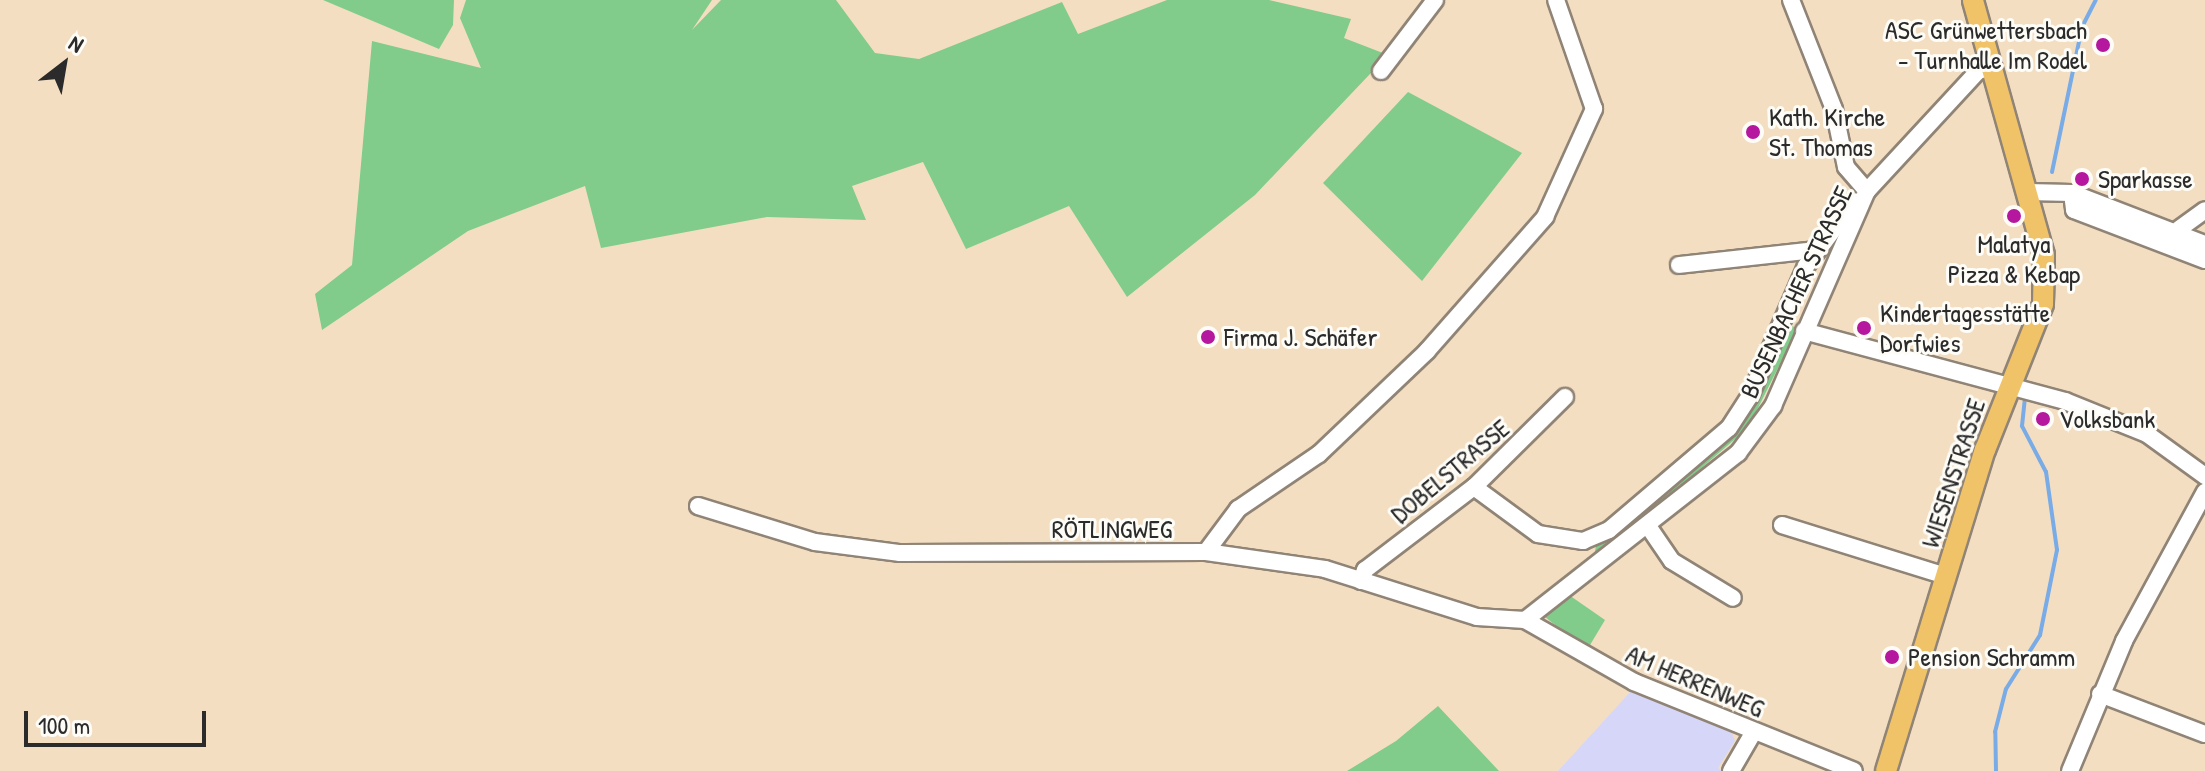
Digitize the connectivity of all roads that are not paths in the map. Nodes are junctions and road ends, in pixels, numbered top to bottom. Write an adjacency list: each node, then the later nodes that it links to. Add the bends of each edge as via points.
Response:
1 (1435, 0): 6 (street)
2 (1556, 0): 25 (street, via 1594,109 1545,217 1427,351 1319,454 1238,509)
3 (1791, 0): 9 (street, via 1834,109 1846,167)
4 (1973, 0): 5 (main road, WIESENSTRASSE)
5 (1991, 67): 7 (main road, WIESENSTRASSE); 9 (street, BUSENBACHER STRASSE, via 1978,71)
6 (1381, 71)
7 (2027, 192): 8 (street); 17 (main road, WIESENSTRASSE, via 2045,281 2037,327)
8 (2072, 193): 11 (street); 14 (street, via 2074,210)
9 (1864, 198): 13 (street, via 1849,205); 16 (street, BUSENBACHER STRASSE)
10 (2205, 210): 11 (street)
11 (2179, 229): 12 (street)
12 (2205, 244)
13 (1815, 250): 15 (street); 20 (street, via 1729,428 1609,530 1583,541 1538,534)
14 (2205, 260)
15 (1679, 265)
16 (1804, 331): 17 (street); 24 (street, BUSENBACHER STRASSE, via 1773,406 1738,453)
17 (2012, 383): 19 (street, via 2147,434); 26 (main road, WIESENSTRASSE)
18 (1565, 397): 20 (street, DOBELSTRASSE)
19 (2205, 476)
20 (1474, 487): 27 (street, DOBELSTRASSE, via 1365,570)
21 (2205, 492): 30 (street)
22 (698, 506): 25 (street, RÖTLINGWEG, via 815,542 900,553)
23 (1782, 525): 26 (street)
24 (1648, 526): 28 (street, via 1672,561); 29 (street, BUSENBACHER STRASSE)
25 (1206, 552): 27 (street, RÖTLINGWEG, via 1287,561)
26 (1946, 576): 35 (main road, WIESENSTRASSE)
27 (1361, 581): 29 (street, RÖTLINGWEG, via 1477,617)
28 (1733, 598)
29 (1525, 620): 31 (street, AM HERRENWEG, via 1609,670)
30 (2100, 694): 32 (street); 36 (street)
31 (1753, 733): 33 (street); 34 (street, AM HERRENWEG)
32 (2205, 734)
33 (1731, 771)
34 (1854, 771)
35 (1886, 771)
36 (2070, 771)

